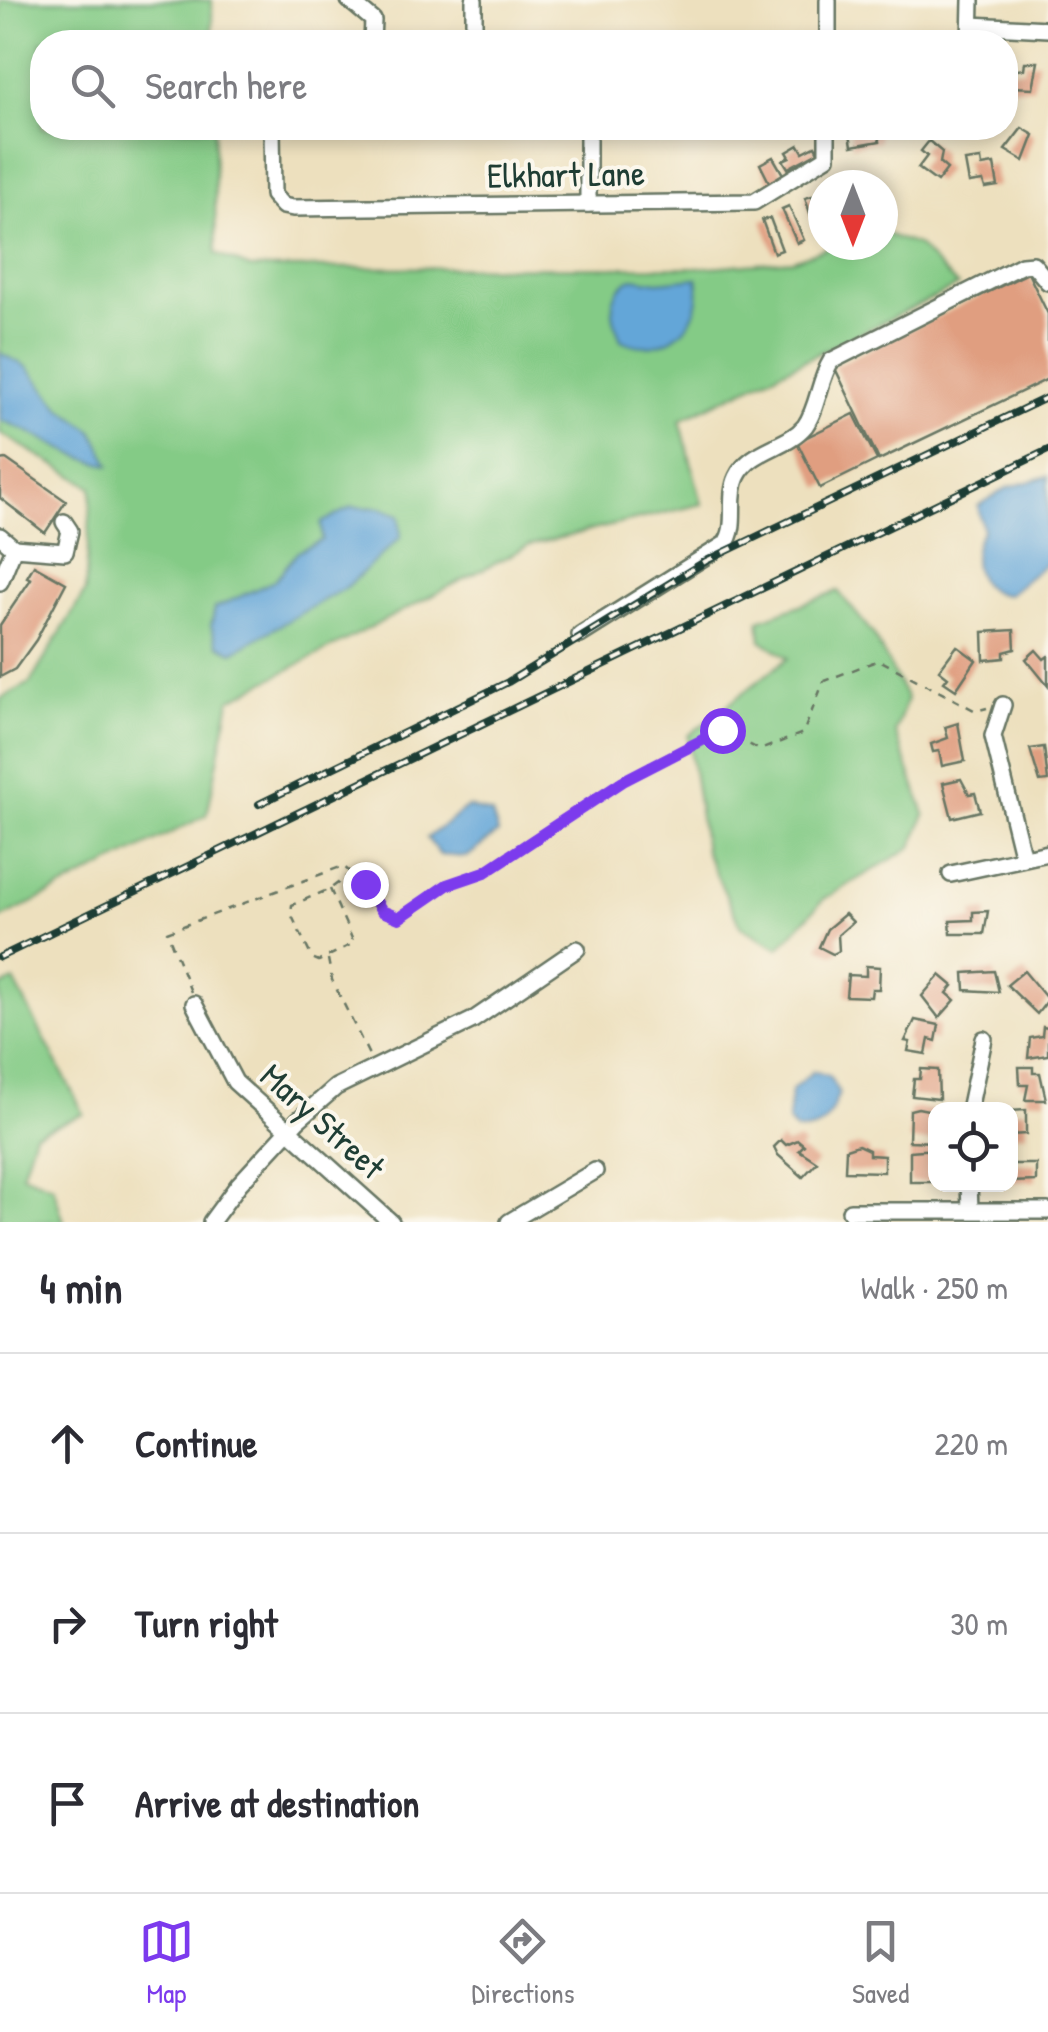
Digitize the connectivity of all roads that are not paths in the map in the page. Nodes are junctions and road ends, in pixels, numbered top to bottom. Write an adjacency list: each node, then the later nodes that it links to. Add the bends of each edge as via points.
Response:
1 (349, 0): 7 (street, via 372,20)
2 (474, 0): 8 (street)
3 (828, 0): 9 (street)
4 (970, 0): 5 (street)
5 (970, 25): 6 (street); 10 (street)
6 (1048, 29)
7 (372, 30)
8 (474, 30)
9 (828, 30)
10 (970, 30)
11 (272, 140): 14 (street, Elkhart Lane, via 273,195 283,206)
12 (588, 140): 14 (street)
13 (827, 140): 14 (street, Elkhart Lane, via 827,157 754,202)
14 (588, 204)
15 (1048, 282): 20 (street, via 1033,264 1022,265 832,361 805,425 739,473 725,544)
16 (64, 522): 18 (street, via 70,530 65,552)
17 (0, 536): 18 (street)
18 (14, 548): 19 (street)
19 (0, 582)
20 (580, 635)
21 (1004, 705): 23 (street, via 993,736)
22 (1048, 852): 23 (street)
23 (1023, 858): 24 (street)
24 (951, 874)
25 (577, 949): 29 (street, via 473,1020 336,1086)
26 (194, 1004): 29 (street, Mary Street, via 235,1082)
27 (984, 1038): 28 (street)
28 (971, 1102)
29 (287, 1132): 35 (street); 36 (street, Mary Street)
30 (596, 1170): 37 (street)
31 (969, 1192): 32 (street)
32 (970, 1209): 33 (street); 34 (street)
33 (850, 1211)
34 (1048, 1211)
35 (211, 1222)
36 (391, 1222)
37 (509, 1222)

